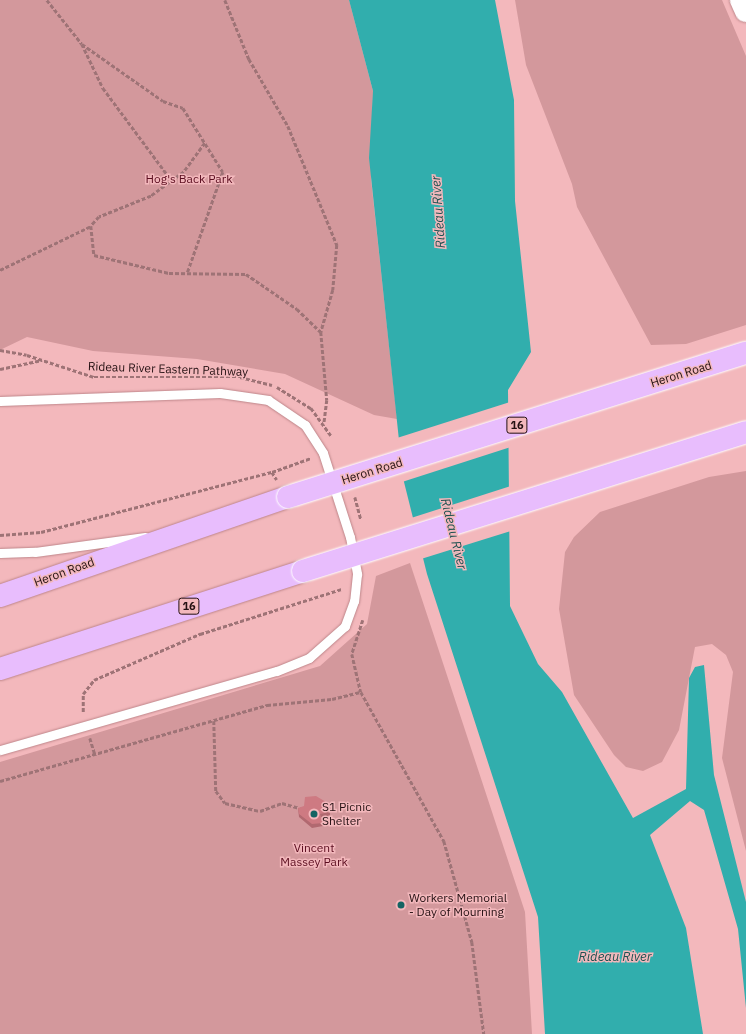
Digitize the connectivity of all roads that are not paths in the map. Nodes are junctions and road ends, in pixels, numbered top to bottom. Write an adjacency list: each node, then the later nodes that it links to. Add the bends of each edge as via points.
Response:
1 (741, 0): 2 (main road)
2 (746, 11)
3 (746, 353): 6 (main road, Heron Road / 16, bridge)
4 (0, 401): 12 (lane, via 247,395 268,400 294,415 323,453 350,538 356,586 345,626 309,658 282,669)
5 (746, 432): 9 (main road, 16, bridge)
6 (186, 531): 7 (lane, via 35,552); 8 (main road, Heron Road / 16)
7 (0, 553)
8 (0, 596)
9 (76, 642): 10 (main road, 16); 11 (lane)
10 (0, 669)
11 (0, 679)
12 (0, 750)

